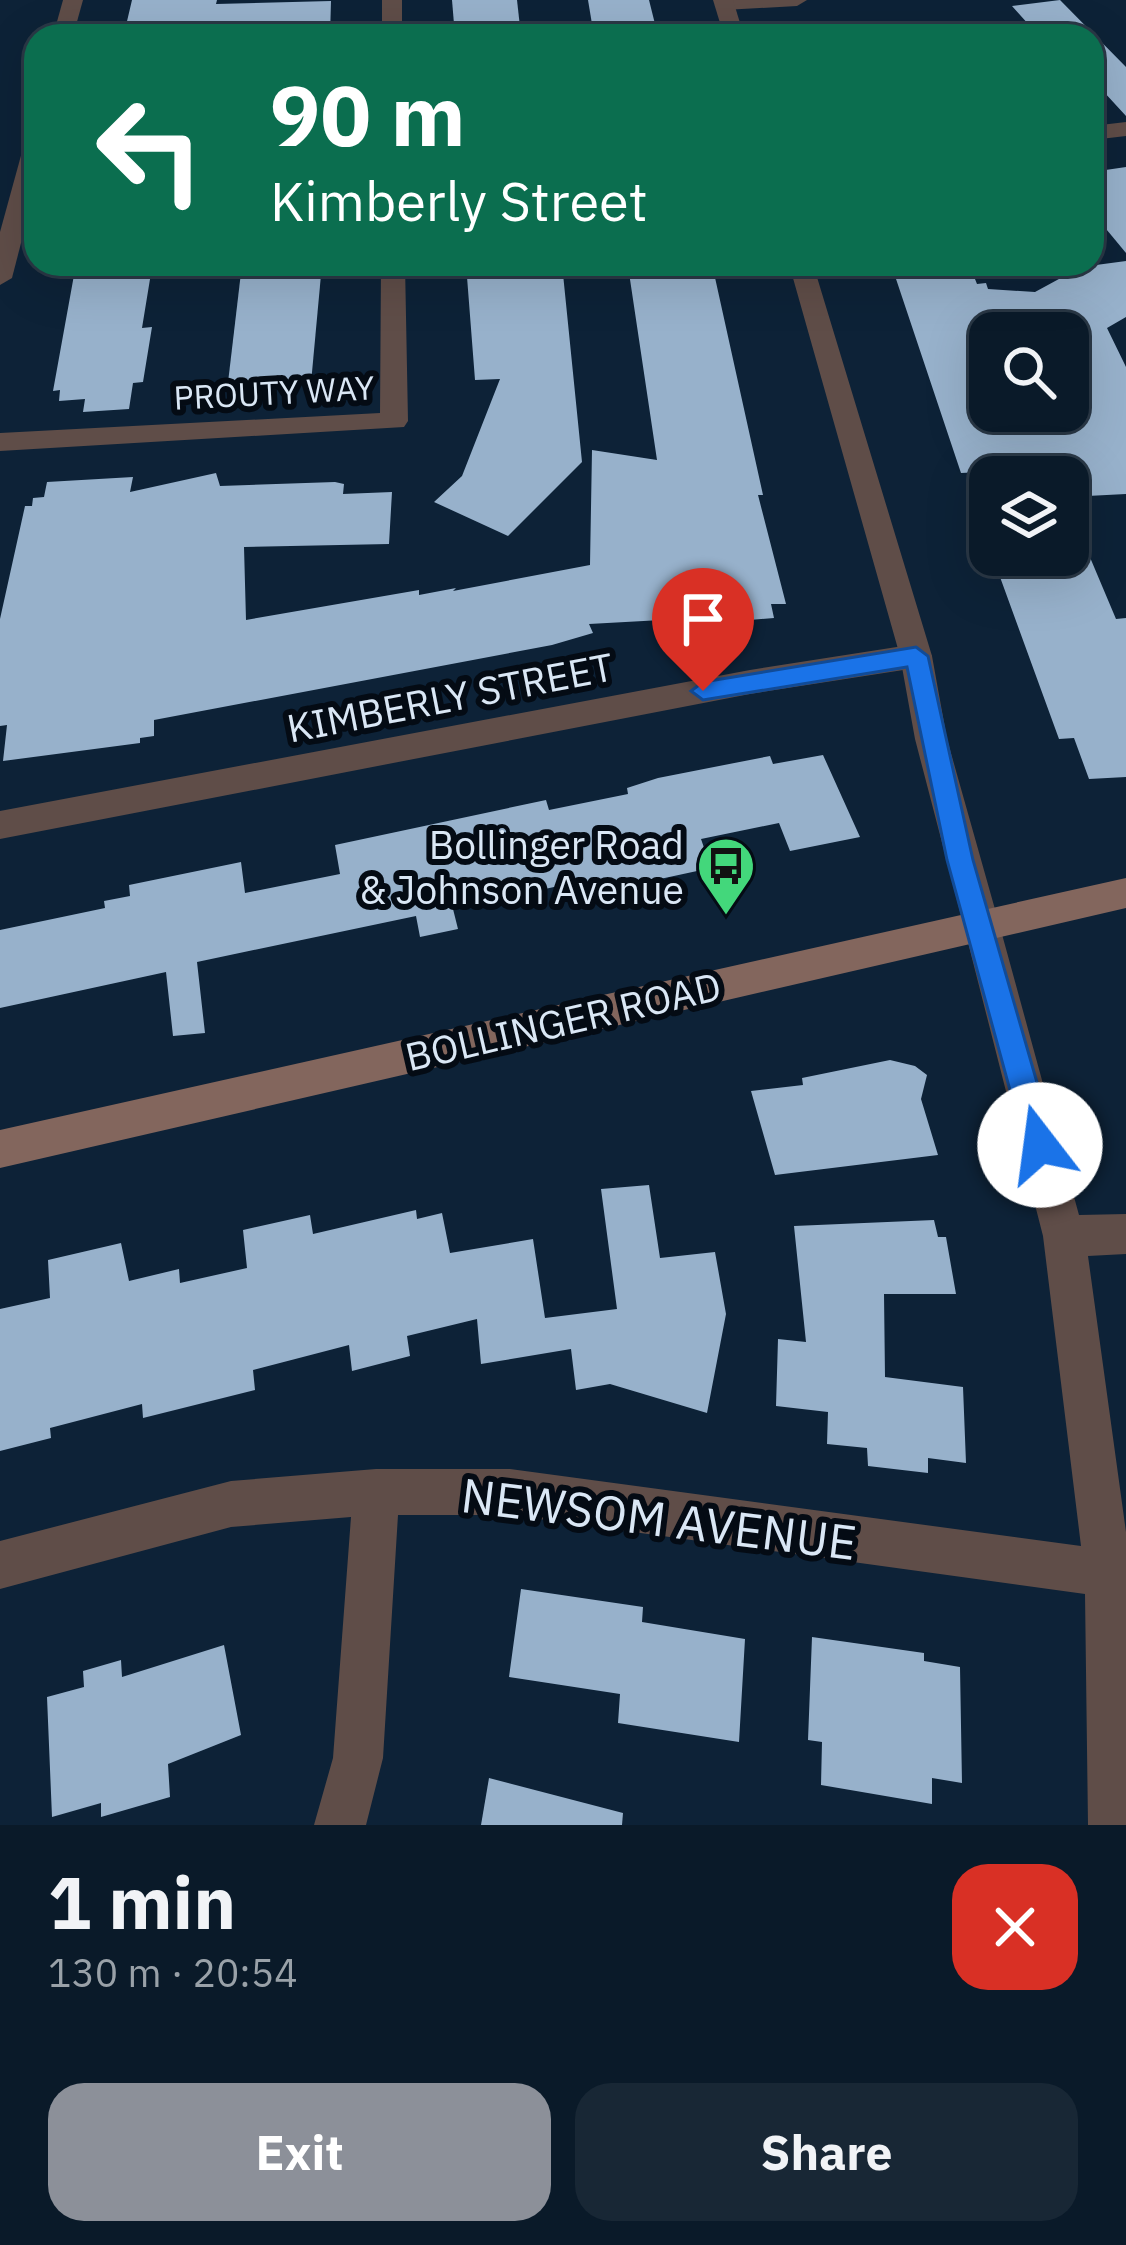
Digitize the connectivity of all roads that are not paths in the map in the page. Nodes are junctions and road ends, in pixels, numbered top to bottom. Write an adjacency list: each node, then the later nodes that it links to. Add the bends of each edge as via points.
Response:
1 (797, 0): 2 (street)
2 (724, 2)
3 (24, 187): 6 (street)
4 (394, 276): 7 (street, PROUTY WAY, via 394,422)
5 (805, 276): 8 (street)
6 (0, 278)
7 (0, 442)
8 (916, 656): 9 (street, KIMBERLY STREET); 11 (street)
9 (0, 825)
10 (1126, 893): 11 (main road, BOLLINGER ROAD)
11 (982, 928): 12 (main road, BOLLINGER ROAD); 14 (street)
12 (0, 1149)
13 (1126, 1234): 14 (street)
14 (1064, 1236): 17 (street)
15 (376, 1492): 16 (street, NEWSOM AVENUE, via 231,1504); 17 (street, NEWSOM AVENUE, via 510,1492); 18 (street, via 358,1758)
16 (0, 1565)
17 (1108, 1573): 19 (street)
18 (340, 1825)
19 (1114, 1825)

